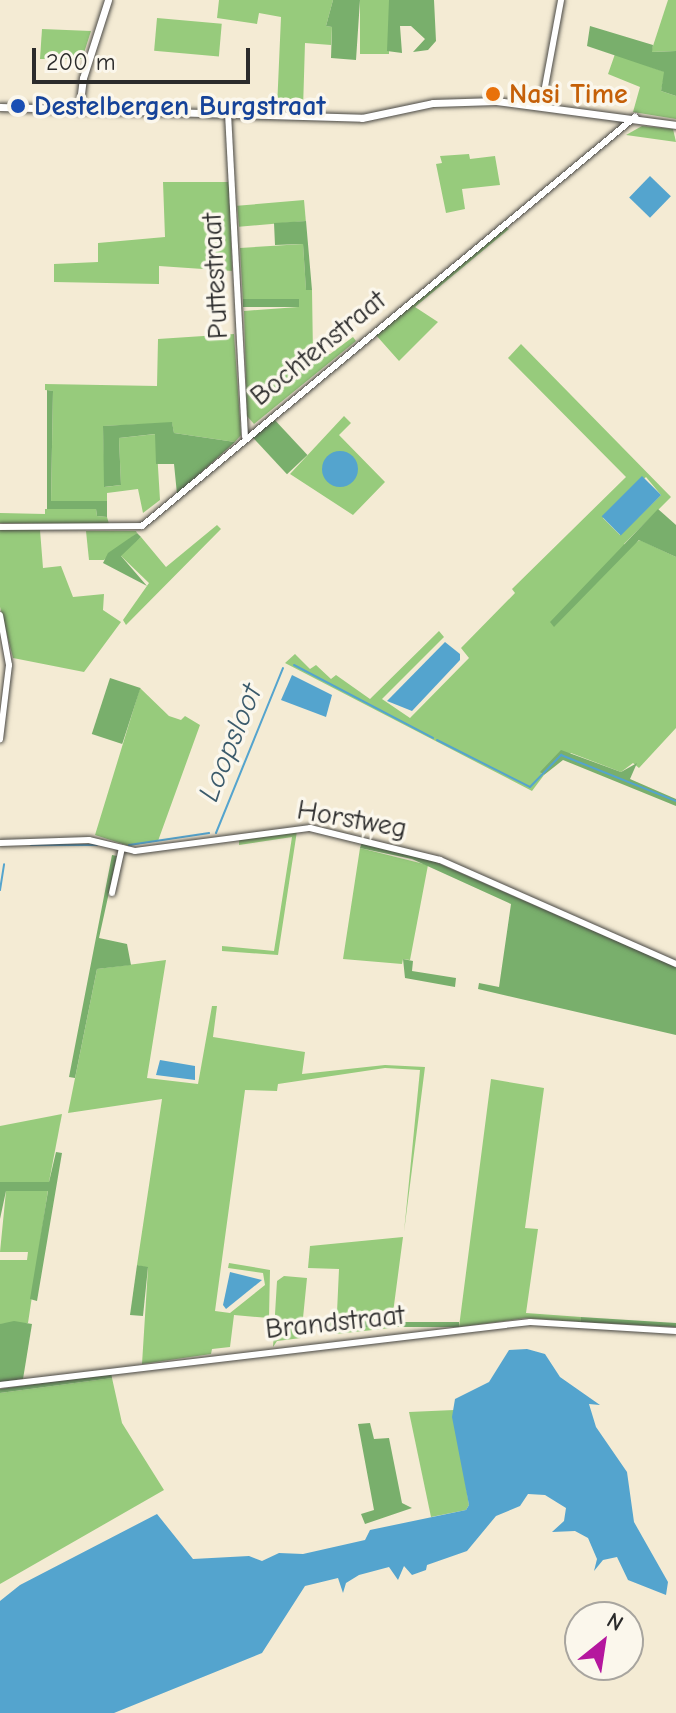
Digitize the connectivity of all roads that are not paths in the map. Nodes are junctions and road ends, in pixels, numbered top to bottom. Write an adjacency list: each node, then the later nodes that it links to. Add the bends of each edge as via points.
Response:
1 (108, 0): 5 (street, via 83,78)
2 (561, 0): 3 (street)
3 (542, 103): 6 (street, via 445,101 362,118); 7 (street)
4 (0, 107): 5 (street)
5 (79, 110): 6 (street)
6 (228, 113): 9 (street, Puttestraat)
7 (635, 117): 8 (street); 9 (street, Bochtenstraat)
8 (676, 125)
9 (245, 437): 10 (street, Bochtenstraat, via 142,526)
10 (0, 527)
11 (0, 615): 12 (street, via 9,665)
12 (0, 739)
13 (0, 843): 14 (street, Horstweg, via 89,840)
14 (122, 848): 15 (street); 16 (street, Horstweg, via 310,828 440,860)
15 (112, 893)
16 (676, 964)
17 (676, 1331): 18 (street, Brandstraat, via 530,1322)
18 (0, 1385)

